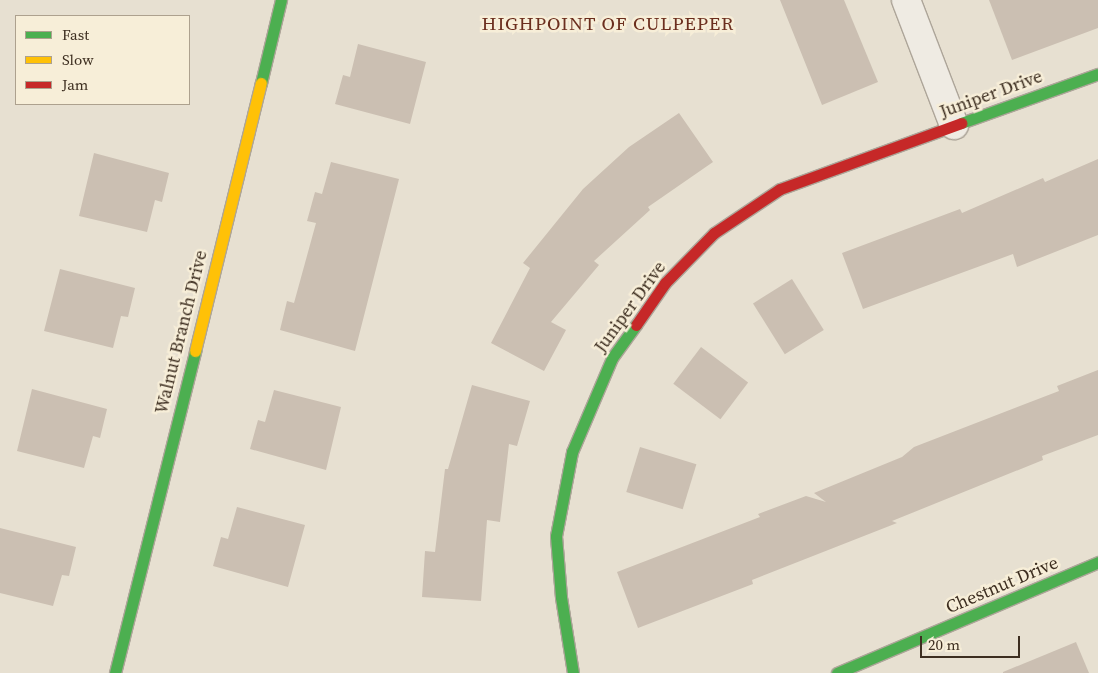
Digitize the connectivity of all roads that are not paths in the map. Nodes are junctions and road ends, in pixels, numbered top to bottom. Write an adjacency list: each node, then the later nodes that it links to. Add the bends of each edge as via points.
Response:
1 (281, 0): 7 (street, Walnut Branch Drive)
2 (906, 0): 4 (street)
3 (1098, 74): 4 (street, Juniper Drive)
4 (954, 126): 8 (street, Juniper Drive, via 780,189 714,233 664,283 612,358 572,452 556,536 561,597)
5 (1098, 562): 6 (street, Chestnut Drive)
6 (870, 668): 9 (street, Chestnut Drive)
7 (115, 673)
8 (573, 673)
9 (837, 673)

